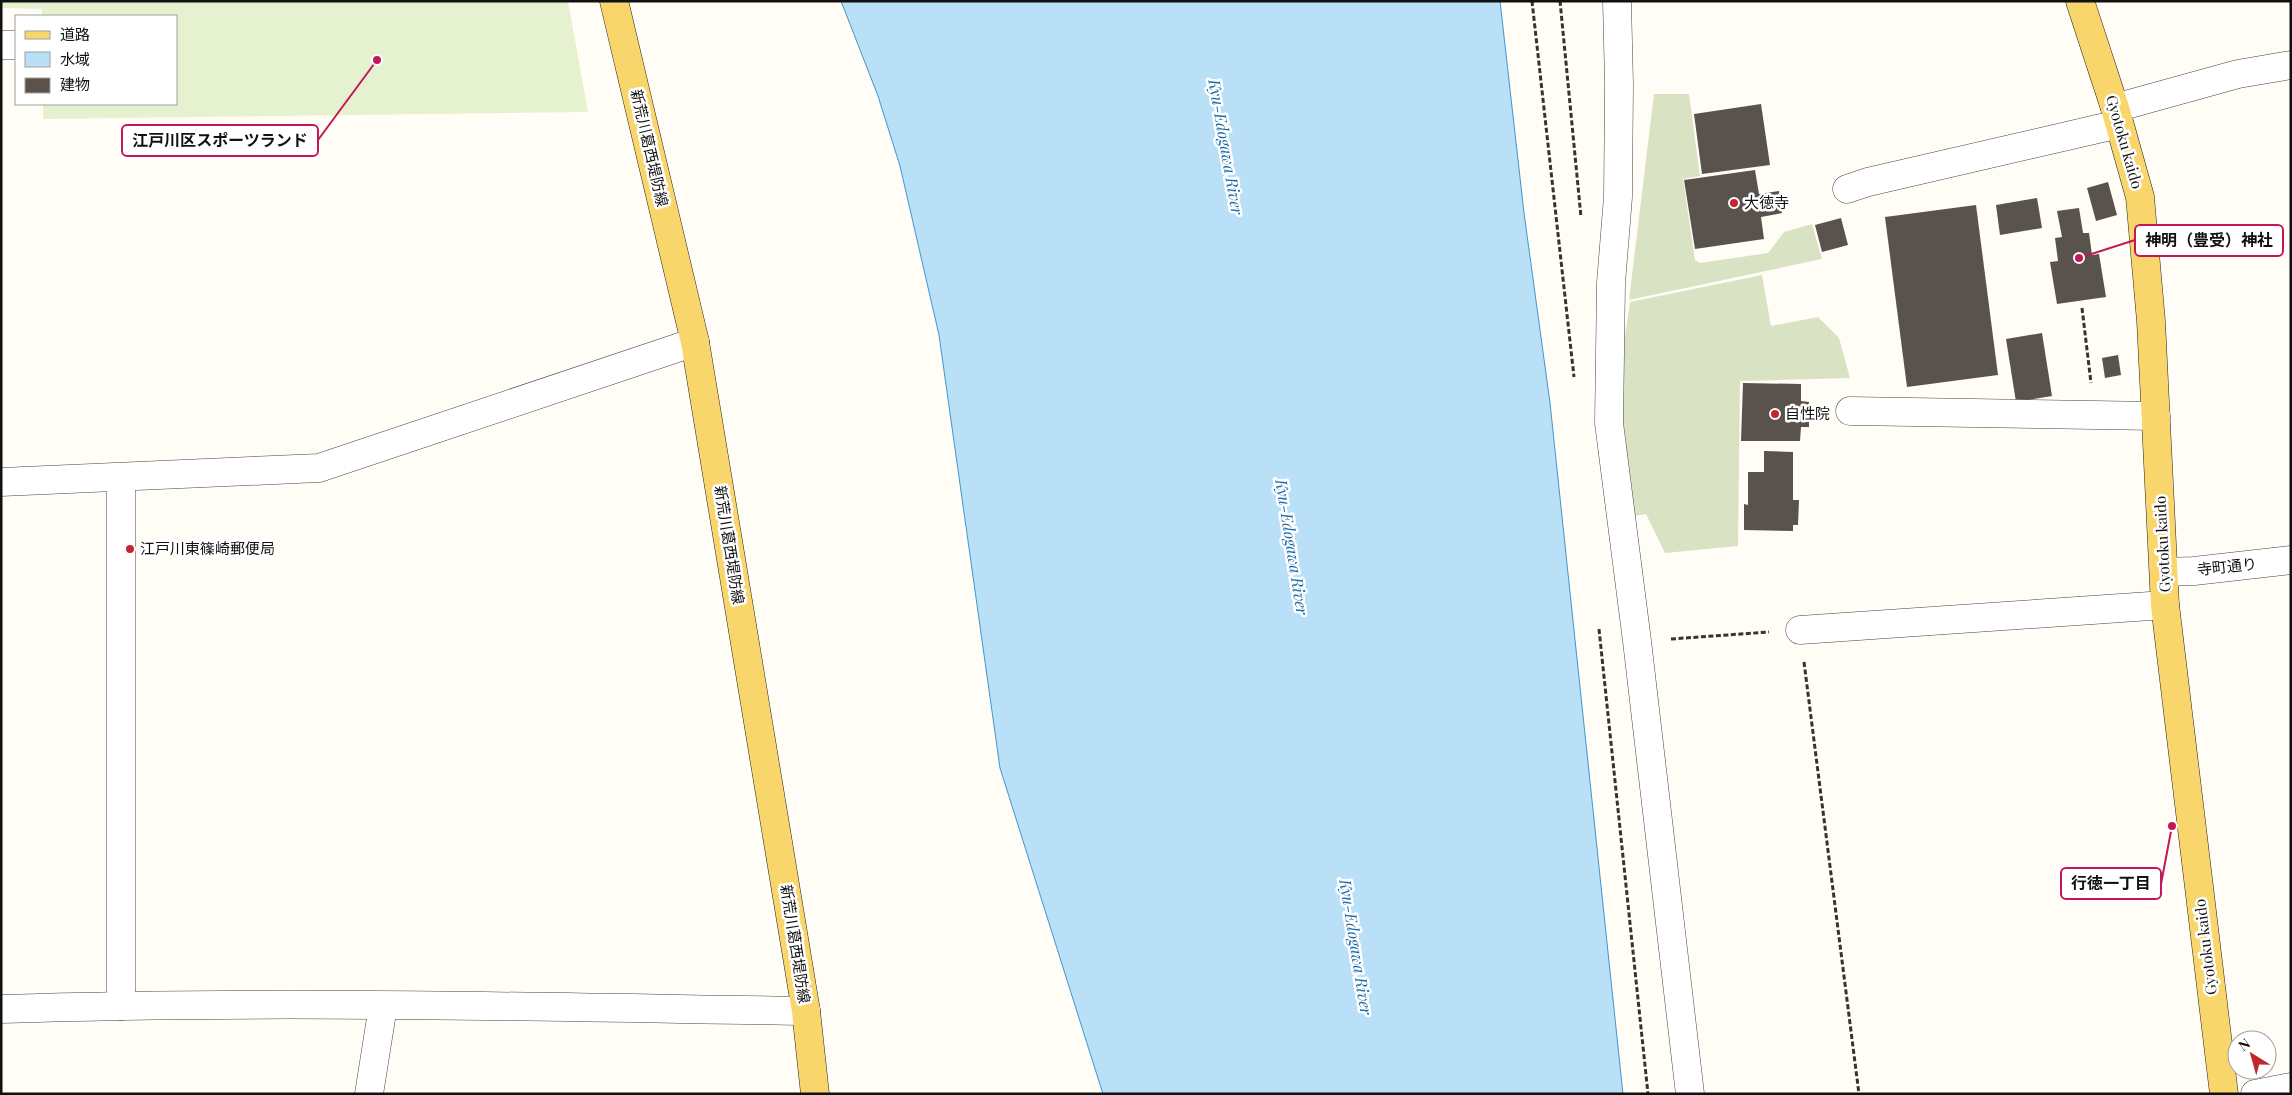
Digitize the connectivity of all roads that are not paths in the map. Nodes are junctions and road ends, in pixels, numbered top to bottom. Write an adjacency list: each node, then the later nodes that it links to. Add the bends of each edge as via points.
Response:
1 (614, 1): 9 (main road, 新荒川葛西堤防線)
2 (1617, 1): 25 (street, via 1618,197 1611,283 1609,423 1638,641)
3 (2080, 1): 7 (main road, Gyotoku kaido)
4 (1, 45): 5 (street)
5 (15, 45)
6 (2291, 66): 7 (street, via 2238,74)
7 (2117, 116): 8 (street); 11 (main road, Gyotoku kaido, via 2140,197 2152,321)
8 (1848, 189)
9 (695, 342): 12 (street, via 319,468); 21 (main road, 新荒川葛西堤防線)
10 (1850, 411): 11 (street)
11 (2156, 416): 15 (main road, Gyotoku kaido)
12 (121, 478): 13 (street); 18 (street)
13 (1, 482)
14 (2291, 560): 15 (street, 寺町通り)
15 (2164, 572): 16 (main road, Gyotoku kaido)
16 (2165, 605): 17 (street); 26 (main road, Gyotoku kaido)
17 (1800, 630)
18 (121, 1006): 19 (street); 20 (street)
19 (383, 1006): 21 (street); 23 (street)
20 (1, 1009)
21 (806, 1011): 24 (main road, 新荒川葛西堤防線)
22 (2291, 1087): 27 (street)
23 (369, 1094)
24 (815, 1094)
25 (1690, 1094)
26 (2224, 1094)
27 (2255, 1094)

